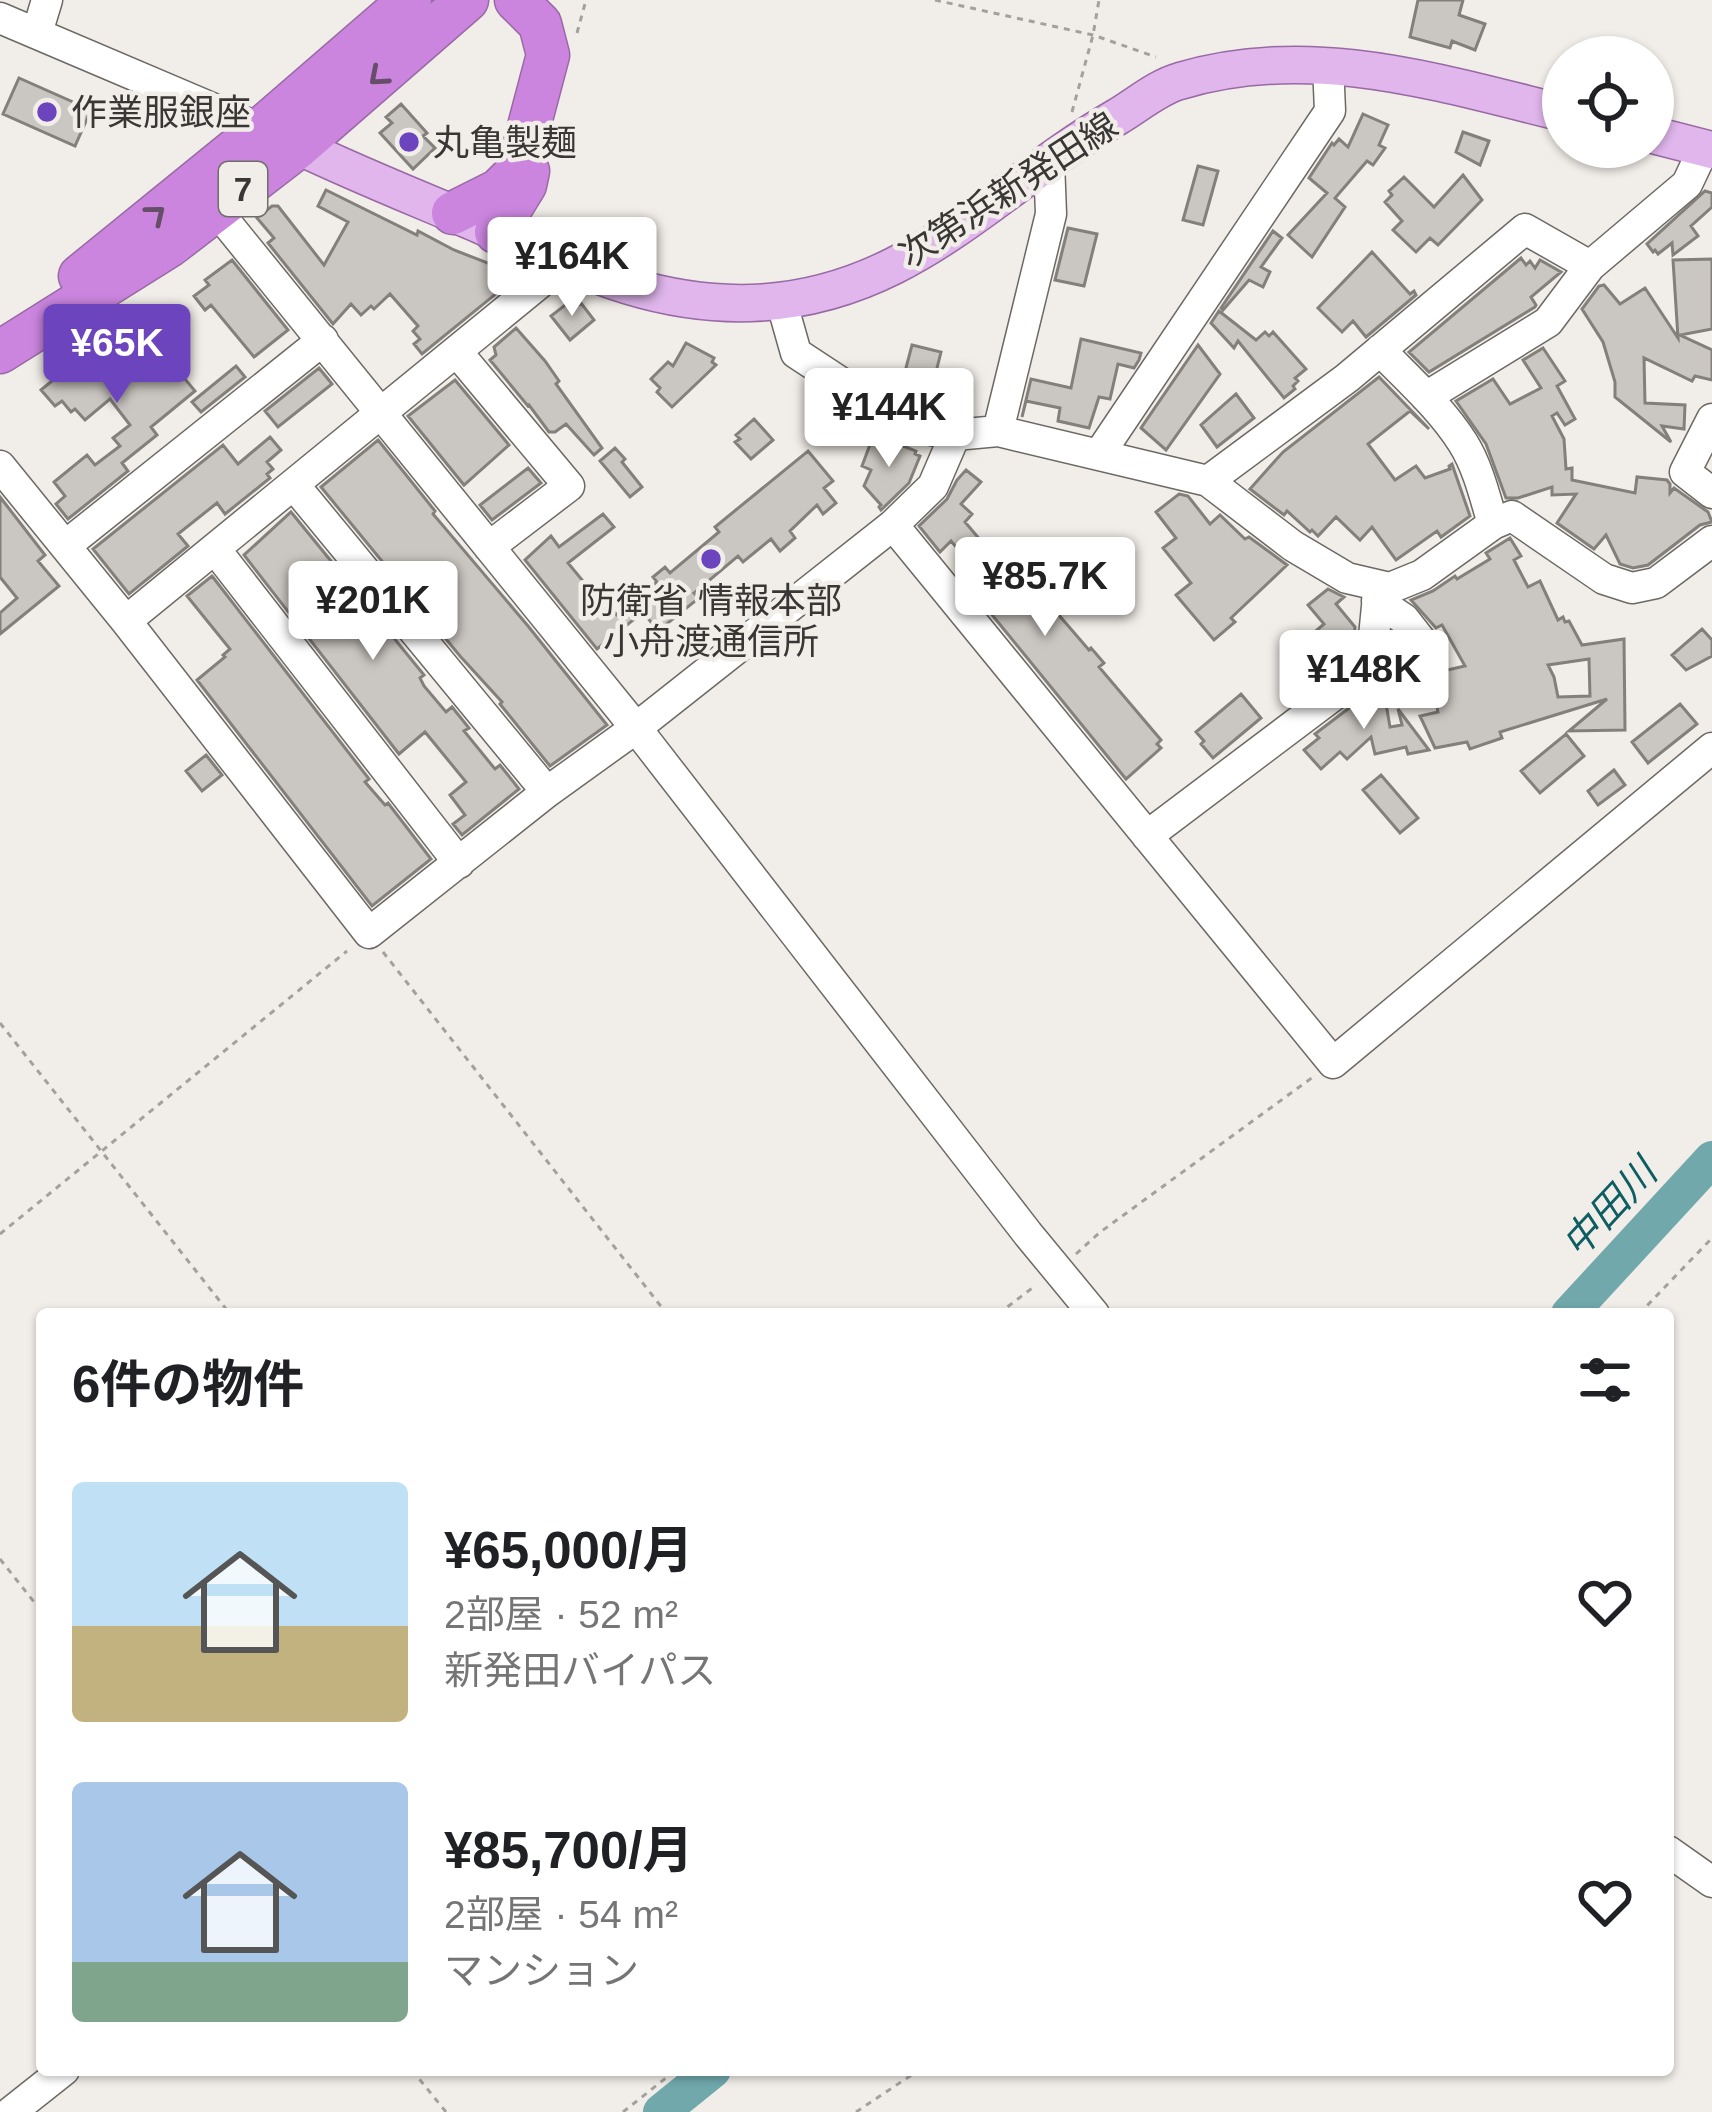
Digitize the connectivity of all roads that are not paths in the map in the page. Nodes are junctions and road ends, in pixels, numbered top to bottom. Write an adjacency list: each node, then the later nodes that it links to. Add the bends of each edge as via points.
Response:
1 (46, 0): 7 (street)
2 (410, 0): 10 (highway, 7)
3 (467, 0): 10 (highway, 7, one-way to 10)
4 (516, 0): 15 (highway, via 540,24 548,55 517,172)
5 (558, 0): 16 (highway, via 560,49 525,185)
6 (0, 17): 7 (street)
7 (37, 33): 10 (street)
8 (1328, 64): 9 (main road, 次第浜新発田線, via 1402,73); 13 (main road, 次第浜新発田線, via 1261,65 1175,82); 30 (street, via 1330,111)
9 (1542, 108)
10 (279, 138): 14 (highway, 7); 15 (main road, 次第浜新発田線); 21 (highway, 7, one-way to 10)
11 (1674, 140): 12 (main road)
12 (1708, 149): 18 (street, via 1687,184)
13 (1057, 156): 19 (main road, 次第浜新発田線, via 901,263); 28 (street, via 1051,214)
14 (216, 210): 20 (street); 23 (highway, 7)
15 (453, 214): 16 (main road, 次第浜新発田線)
16 (496, 232): 17 (main road, 次第浜新発田線)
17 (562, 264): 19 (main road, 次第浜新発田線, via 658,294); 24 (street)
18 (1590, 266): 22 (street, via 1526,229); 25 (street, via 1548,322)
19 (782, 300): 29 (street, via 796,353 904,424)
20 (323, 340): 26 (street); 38 (street)
21 (0, 341)
22 (1380, 350): 25 (street); 32 (street)
23 (0, 352)
24 (457, 352): 26 (street); 39 (street, via 569,486)
25 (1426, 397): 35 (street, via 1463,443)
26 (380, 414): 33 (street); 39 (street)
27 (1712, 419): 34 (street, via 1685,472)
28 (998, 431): 29 (street); 30 (street)
29 (955, 435): 36 (street, via 933,486)
30 (1100, 453): 32 (street)
31 (0, 466): 38 (street)
32 (1208, 481): 41 (street, via 1293,546)
33 (294, 485): 40 (street); 46 (street)
34 (1712, 493)
35 (1493, 524): 37 (street, via 1512,516 1604,579 1632,588 1656,583); 41 (street, via 1422,575)
36 (893, 525): 44 (street); 47 (street)
37 (1712, 541)
38 (65, 546): 42 (street)
39 (489, 547): 44 (street)
40 (214, 549): 42 (street); 48 (street)
41 (1378, 594): 43 (street); 43 (street, via 1429,651 1398,667)
42 (126, 621): 48 (street, via 369,933)
43 (1371, 668): 47 (street)
44 (636, 728): 46 (street); 49 (street)
45 (1712, 748): 47 (street, via 1333,1063)
46 (548, 792): 48 (street)
47 (1147, 836)
48 (459, 863)
49 (1089, 1308)
50 (1674, 1855): 51 (street)
51 (1712, 1882)
52 (56, 2076): 53 (street)
53 (11, 2112)

